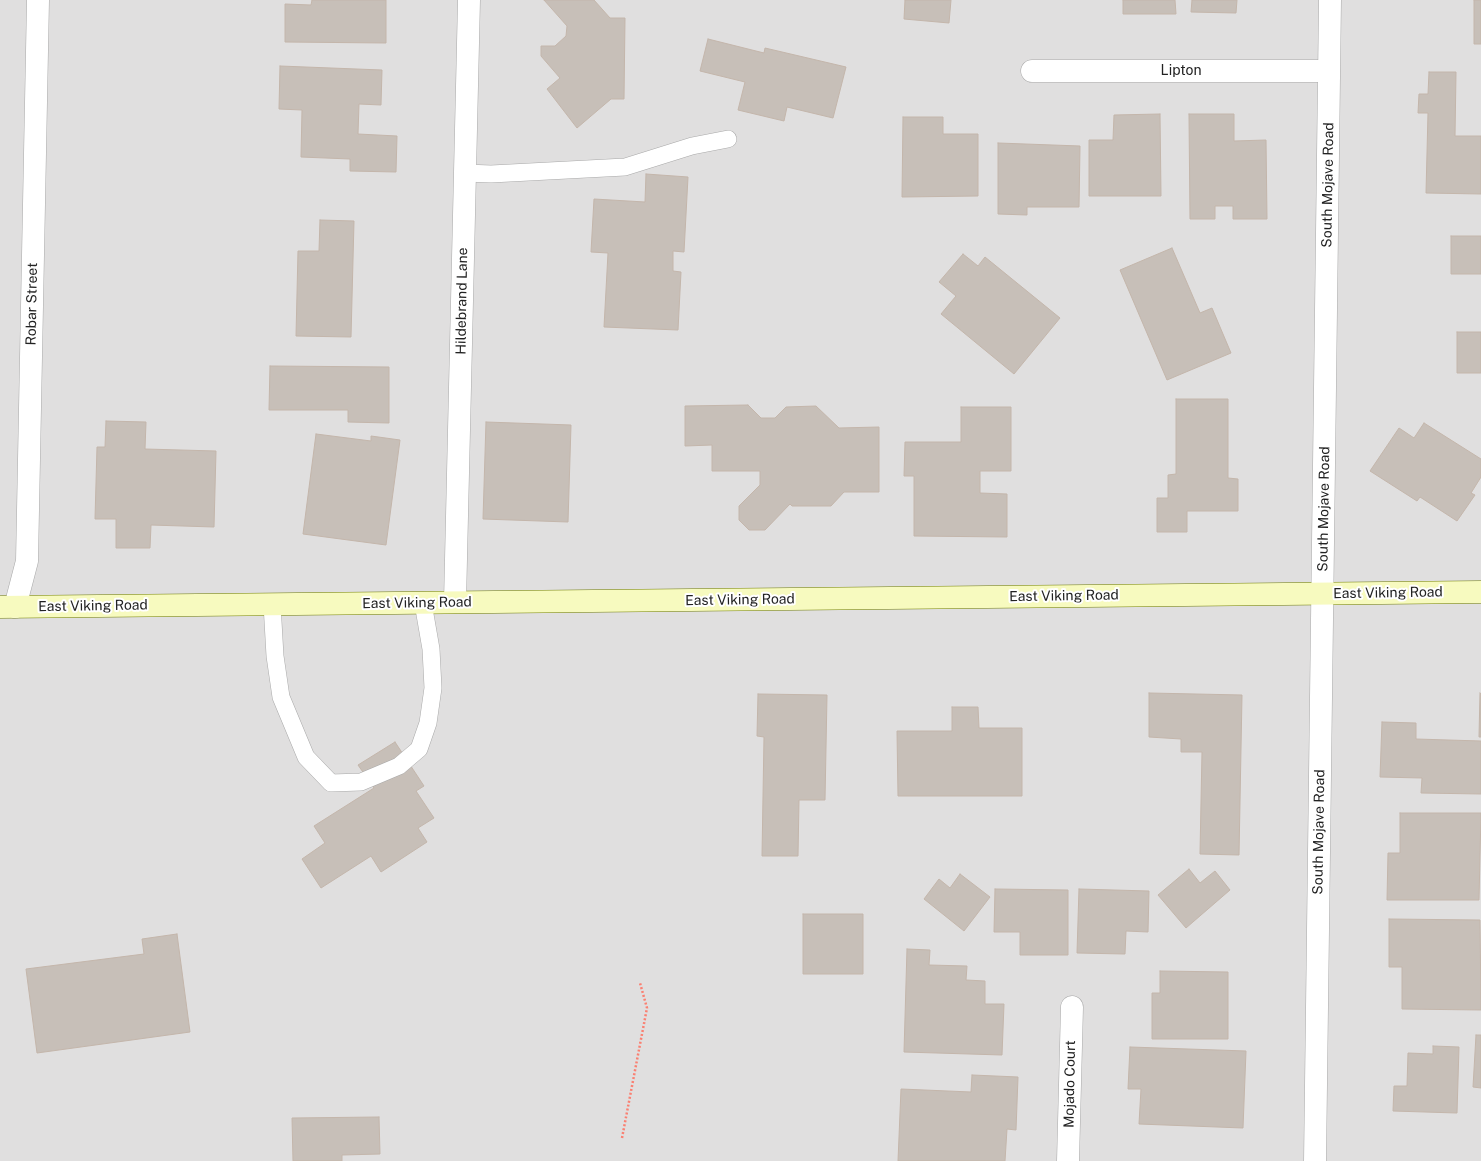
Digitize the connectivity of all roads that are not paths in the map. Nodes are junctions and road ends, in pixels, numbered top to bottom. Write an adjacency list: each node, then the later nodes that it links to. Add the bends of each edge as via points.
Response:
1 (38, 0): 13 (street, Robar Street, via 27,561)
2 (468, 0): 7 (street, Hildebrand Lane)
3 (1330, 0): 5 (street, South Mojave Road)
4 (1032, 71): 5 (street, Lipton)
5 (1330, 71): 9 (street, South Mojave Road)
6 (728, 139): 7 (lane, via 692,146 625,167)
7 (465, 173): 10 (street, Hildebrand Lane)
8 (1481, 592): 9 (street, East Viking Road)
9 (1323, 594): 10 (street, East Viking Road); 16 (street, South Mojave Road)
10 (455, 602): 11 (street, East Viking Road)
11 (423, 603): 12 (street, East Viking Road); 12 (lane, via 431,649 433,688 428,722 419,749 399,766 361,782 331,783 306,757 282,697 275,656)
12 (272, 604): 13 (street, East Viking Road)
13 (8, 607)
14 (1072, 1007): 15 (street, Mojado Court)
15 (1068, 1161)
16 (1315, 1161)

